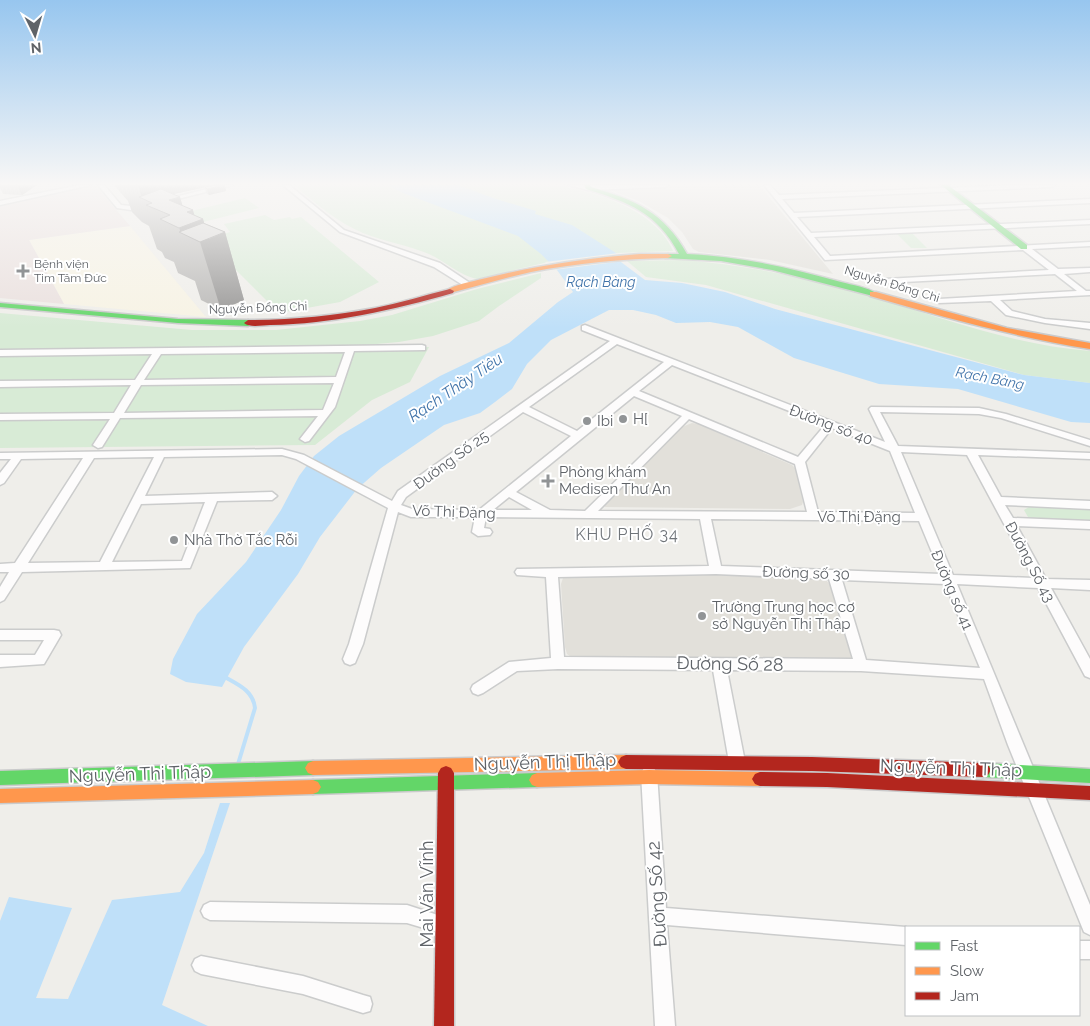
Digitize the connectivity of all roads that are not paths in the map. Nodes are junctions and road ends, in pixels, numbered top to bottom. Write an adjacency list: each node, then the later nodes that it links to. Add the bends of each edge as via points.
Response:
1 (347, 233): 13 (street, via 437,265)
2 (672, 233): 9 (street)
3 (807, 233): 6 (street)
4 (868, 233): 6 (street)
5 (1006, 233): 8 (street)
6 (810, 236): 8 (street, via 828,258)
7 (1090, 244): 8 (street)
8 (1024, 247): 11 (street)
9 (684, 256): 13 (street, Nguyễn Đổng Chi, via 589,260); 21 (street, Nguyễn Đổng Chi, via 774,267 863,289 1017,335)
10 (1090, 270): 11 (street)
11 (1055, 272): 12 (street); 14 (street)
12 (885, 281)
13 (469, 285): 17 (street, Nguyễn Đổng Chi, via 372,312 264,324 195,323)
14 (1087, 293): 15 (street)
15 (993, 298): 16 (street); 18 (street, via 1009,313)
16 (939, 301)
17 (0, 305)
18 (1090, 326)
19 (585, 328): 20 (street, Đường số 40)
20 (615, 341): 26 (street, Đường số 40); 31 (street, Đường Số 25)
21 (1090, 346)
22 (422, 348): 23 (street)
23 (350, 349): 24 (street); 27 (street)
24 (158, 351): 25 (street); 28 (street)
25 (0, 352)
26 (670, 362): 30 (street); 36 (street, Đường số 40)
27 (340, 380): 28 (street); 32 (street)
28 (138, 382): 29 (street); 33 (street)
29 (0, 384)
30 (633, 392): 34 (street); 37 (street)
31 (523, 408): 37 (street); 55 (street, Đường Số 25, via 402,494)
32 (325, 412): 33 (street); 38 (street)
33 (117, 415): 35 (street); 41 (street)
34 (688, 415): 47 (street); 58 (street)
35 (0, 416)
36 (830, 424): 40 (street, Đường số 40); 47 (street)
37 (579, 436): 49 (street)
38 (305, 439)
39 (1090, 443): 40 (street, Đường số 41, via 979,411 874,409)
40 (894, 449): 42 (street, Đường số 40); 61 (street, Đường số 41)
41 (94, 450): 43 (street, Võ Thị Đặng); 44 (street, Võ Thị Đặng); 67 (street)
42 (971, 452): 46 (street, Đường số 40); 53 (street, Đường Số 43)
43 (161, 453): 52 (street); 55 (street, Võ Thị Đặng, via 282,452 300,457)
44 (19, 455): 45 (street, Võ Thị Đặng); 48 (street)
45 (0, 456)
46 (1090, 456)
47 (800, 462): 60 (street)
48 (0, 481)
49 (508, 492): 56 (street); 57 (street)
50 (272, 496): 51 (street)
51 (212, 499): 52 (street); 65 (street, via 186,565)
52 (138, 500): 65 (street)
53 (998, 502): 54 (street); 62 (street, Đường Số 43)
54 (1090, 505)
55 (394, 506): 56 (street, Võ Thị Đặng, via 411,513); 77 (street, Đường Số 25)
56 (481, 514): 57 (street, Võ Thị Đặng); 64 (street, via 478,532)
57 (549, 514): 58 (street, Võ Thị Đặng)
58 (587, 515): 59 (street, Võ Thị Đặng)
59 (705, 516): 60 (street, Võ Thị Đặng); 68 (street)
60 (814, 516): 61 (street, Võ Thị Đặng)
61 (921, 517): 72 (street, Đường số 41)
62 (1009, 522): 63 (street); 73 (street, Đường Số 43)
63 (1090, 525)
64 (486, 532)
65 (104, 566): 67 (street)
66 (0, 568): 67 (street)
67 (19, 568): 75 (street)
68 (716, 570): 70 (street, Đường số 30); 71 (street, Đường số 30)
69 (521, 572): 70 (street, Đường số 30)
70 (552, 573): 79 (street)
71 (834, 574): 72 (street, Đường số 30); 81 (street)
72 (947, 579): 73 (street, Đường số 30); 83 (street, Đường số 41)
73 (1042, 583): 74 (street, Đường số 30); 82 (street, Đường Số 43)
74 (1090, 585)
75 (0, 598)
76 (0, 635): 78 (street, via 54,635 39,660)
77 (350, 659)
78 (0, 661)
79 (558, 663): 80 (street, Đường Số 28); 84 (street, Đường Số 28, via 514,666)
80 (719, 663): 81 (street, Đường Số 28); 85 (street)
81 (861, 665): 83 (street, Đường Số 28)
82 (1090, 672)
83 (989, 674): 88 (street, Đường số 41)
84 (478, 689)
85 (737, 762): 87 (street, Nguyễn Thị Thập); 88 (street, Nguyễn Thị Thập)
86 (446, 764): 87 (street, Nguyễn Thị Thập); 90 (street, Nguyễn Thị Thập); 91 (street, Mai Văn Vĩnh)
87 (648, 769): 91 (street, Nguyễn Thị Thập); 92 (street, Nguyễn Thị Thập); 96 (street, Đường Số 42)
88 (1026, 772): 89 (street, Nguyễn Thị Thập); 92 (street, Đường số 41)
89 (1090, 776)
90 (0, 778)
91 (446, 782): 94 (street, Nguyễn Thị Thập); 97 (street, Mai Văn Vĩnh)
92 (1033, 789): 93 (street, Nguyễn Thị Thập); 98 (street)
93 (1090, 793)
94 (0, 796)
95 (210, 911): 97 (street, via 407,914)
96 (659, 916): 99 (street); 103 (street, Đường Số 42)
97 (444, 924): 102 (street, Mai Văn Vĩnh)
98 (1090, 926)
99 (905, 936)
100 (201, 965): 101 (street, via 303,985)
101 (363, 1004)
102 (444, 1025)
103 (665, 1026)

